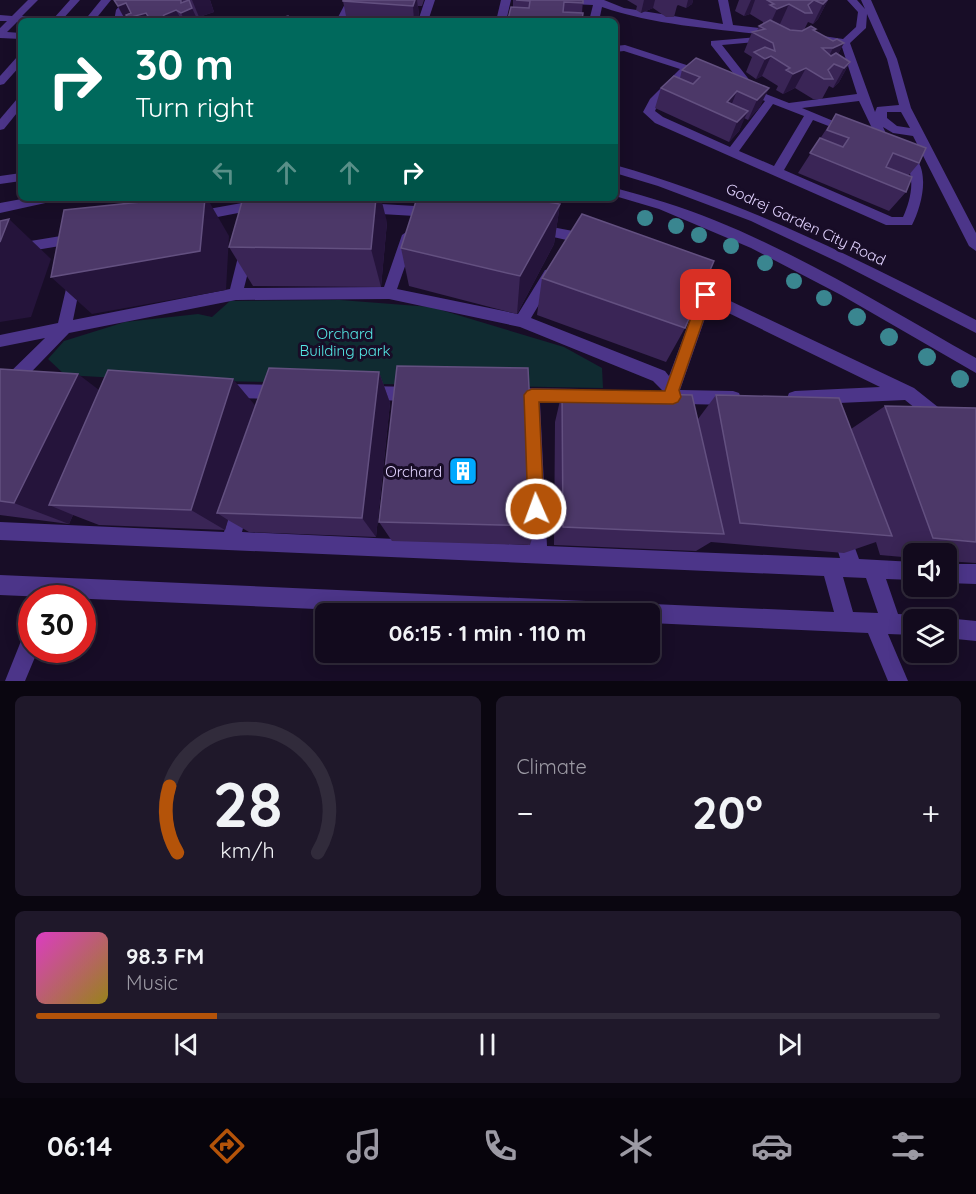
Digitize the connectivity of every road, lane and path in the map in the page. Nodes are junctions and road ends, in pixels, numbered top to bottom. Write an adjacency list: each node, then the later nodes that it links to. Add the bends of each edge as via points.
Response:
1 (33, 0): 21 (street)
2 (75, 0): 14 (street)
3 (106, 0): 15 (street)
4 (129, 0): 16 (street)
5 (352, 0): 17 (street)
6 (430, 0): 18 (street)
7 (506, 0): 19 (street)
8 (548, 0): 12 (street)
9 (723, 0): 24 (street)
10 (852, 0): 28 (street, via 863,12 861,28)
11 (866, 0): 39 (street, via 892,59)
12 (599, 2): 20 (street); 23 (street, via 622,11)
13 (0, 18): 21 (street)
14 (59, 18)
15 (91, 18)
16 (120, 18)
17 (343, 18)
18 (424, 18)
19 (502, 18)
20 (595, 18)
21 (14, 19): 22 (street); 25 (street)
22 (18, 19)
23 (693, 23): 24 (street); 29 (street)
24 (728, 26): 29 (street, via 787,35)
25 (0, 34): 26 (street)
26 (18, 36)
27 (810, 38): 28 (street)
28 (845, 42): 35 (street)
29 (715, 43): 34 (street)
30 (618, 49): 32 (street)
31 (18, 62): 33 (street)
32 (688, 67): 34 (street); 45 (street, via 654,100 649,112)
33 (0, 82)
34 (754, 93): 36 (street)
35 (863, 97): 38 (street); 41 (street)
36 (771, 100): 38 (street); 45 (street)
37 (18, 105): 42 (street)
38 (788, 106): 40 (street)
39 (905, 108): 41 (street, via 881,109); 43 (street)
40 (810, 115): 44 (street); 47 (street)
41 (877, 118): 43 (street, via 900,132); 44 (street)
42 (0, 126)
43 (917, 132): 58 (street)
44 (885, 144): 47 (street, via 910,157 917,172 913,212 907,222 891,222)
45 (732, 152): 47 (street)
46 (618, 170): 67 (street, Godrej Garden City Road, via 670,183 738,209 823,247)
47 (777, 172)
48 (18, 177): 49 (street)
49 (0, 180)
50 (618, 193): 70 (street, via 711,224 795,263)
51 (35, 201): 52 (street)
52 (0, 208)
53 (349, 208): 54 (street)
54 (418, 210): 55 (street); 63 (street)
55 (450, 214)
56 (187, 218): 64 (street, via 263,205 252,228)
57 (527, 227): 59 (street)
58 (976, 246)
59 (604, 249)
60 (0, 250): 68 (street, via 84,245)
61 (556, 264): 66 (street)
62 (675, 281): 65 (street)
63 (389, 292): 64 (street); 66 (street)
64 (236, 294): 68 (street)
65 (706, 295): 77 (street); 81 (street)
66 (522, 321): 81 (street, via 659,376)
67 (976, 327)
68 (64, 328): 69 (street); 72 (street)
69 (0, 341)
70 (976, 366)
71 (29, 388): 72 (street)
72 (2, 390)
73 (203, 390): 74 (street)
74 (271, 392): 75 (street); 85 (street)
75 (294, 392)
76 (354, 393): 78 (street, via 400,399)
77 (908, 393): 84 (street); 87 (street)
78 (437, 394)
79 (496, 395): 80 (street)
80 (532, 395): 82 (street); 94 (street)
81 (669, 395): 83 (street); 86 (street)
82 (591, 396)
83 (751, 398)
84 (793, 402)
85 (265, 414)
86 (678, 421)
87 (951, 427)
88 (246, 484): 93 (street)
89 (82, 513): 92 (street)
90 (835, 516): 96 (street)
91 (0, 531): 92 (street)
92 (73, 534): 93 (street)
93 (231, 541): 94 (street, via 386,541)
94 (538, 554): 95 (street, via 703,555)
95 (831, 568): 96 (street); 103 (street)
96 (863, 569): 97 (street); 104 (street)
97 (903, 571)
98 (957, 573): 99 (street)
99 (976, 574)
100 (0, 585): 101 (street)
101 (18, 588)
102 (96, 595): 103 (street)
103 (846, 621): 104 (street)
104 (882, 622): 105 (street); 110 (street)
105 (903, 624)
106 (957, 629): 107 (street)
107 (976, 631)
108 (22, 663): 109 (street)
109 (15, 681)
110 (898, 681)

